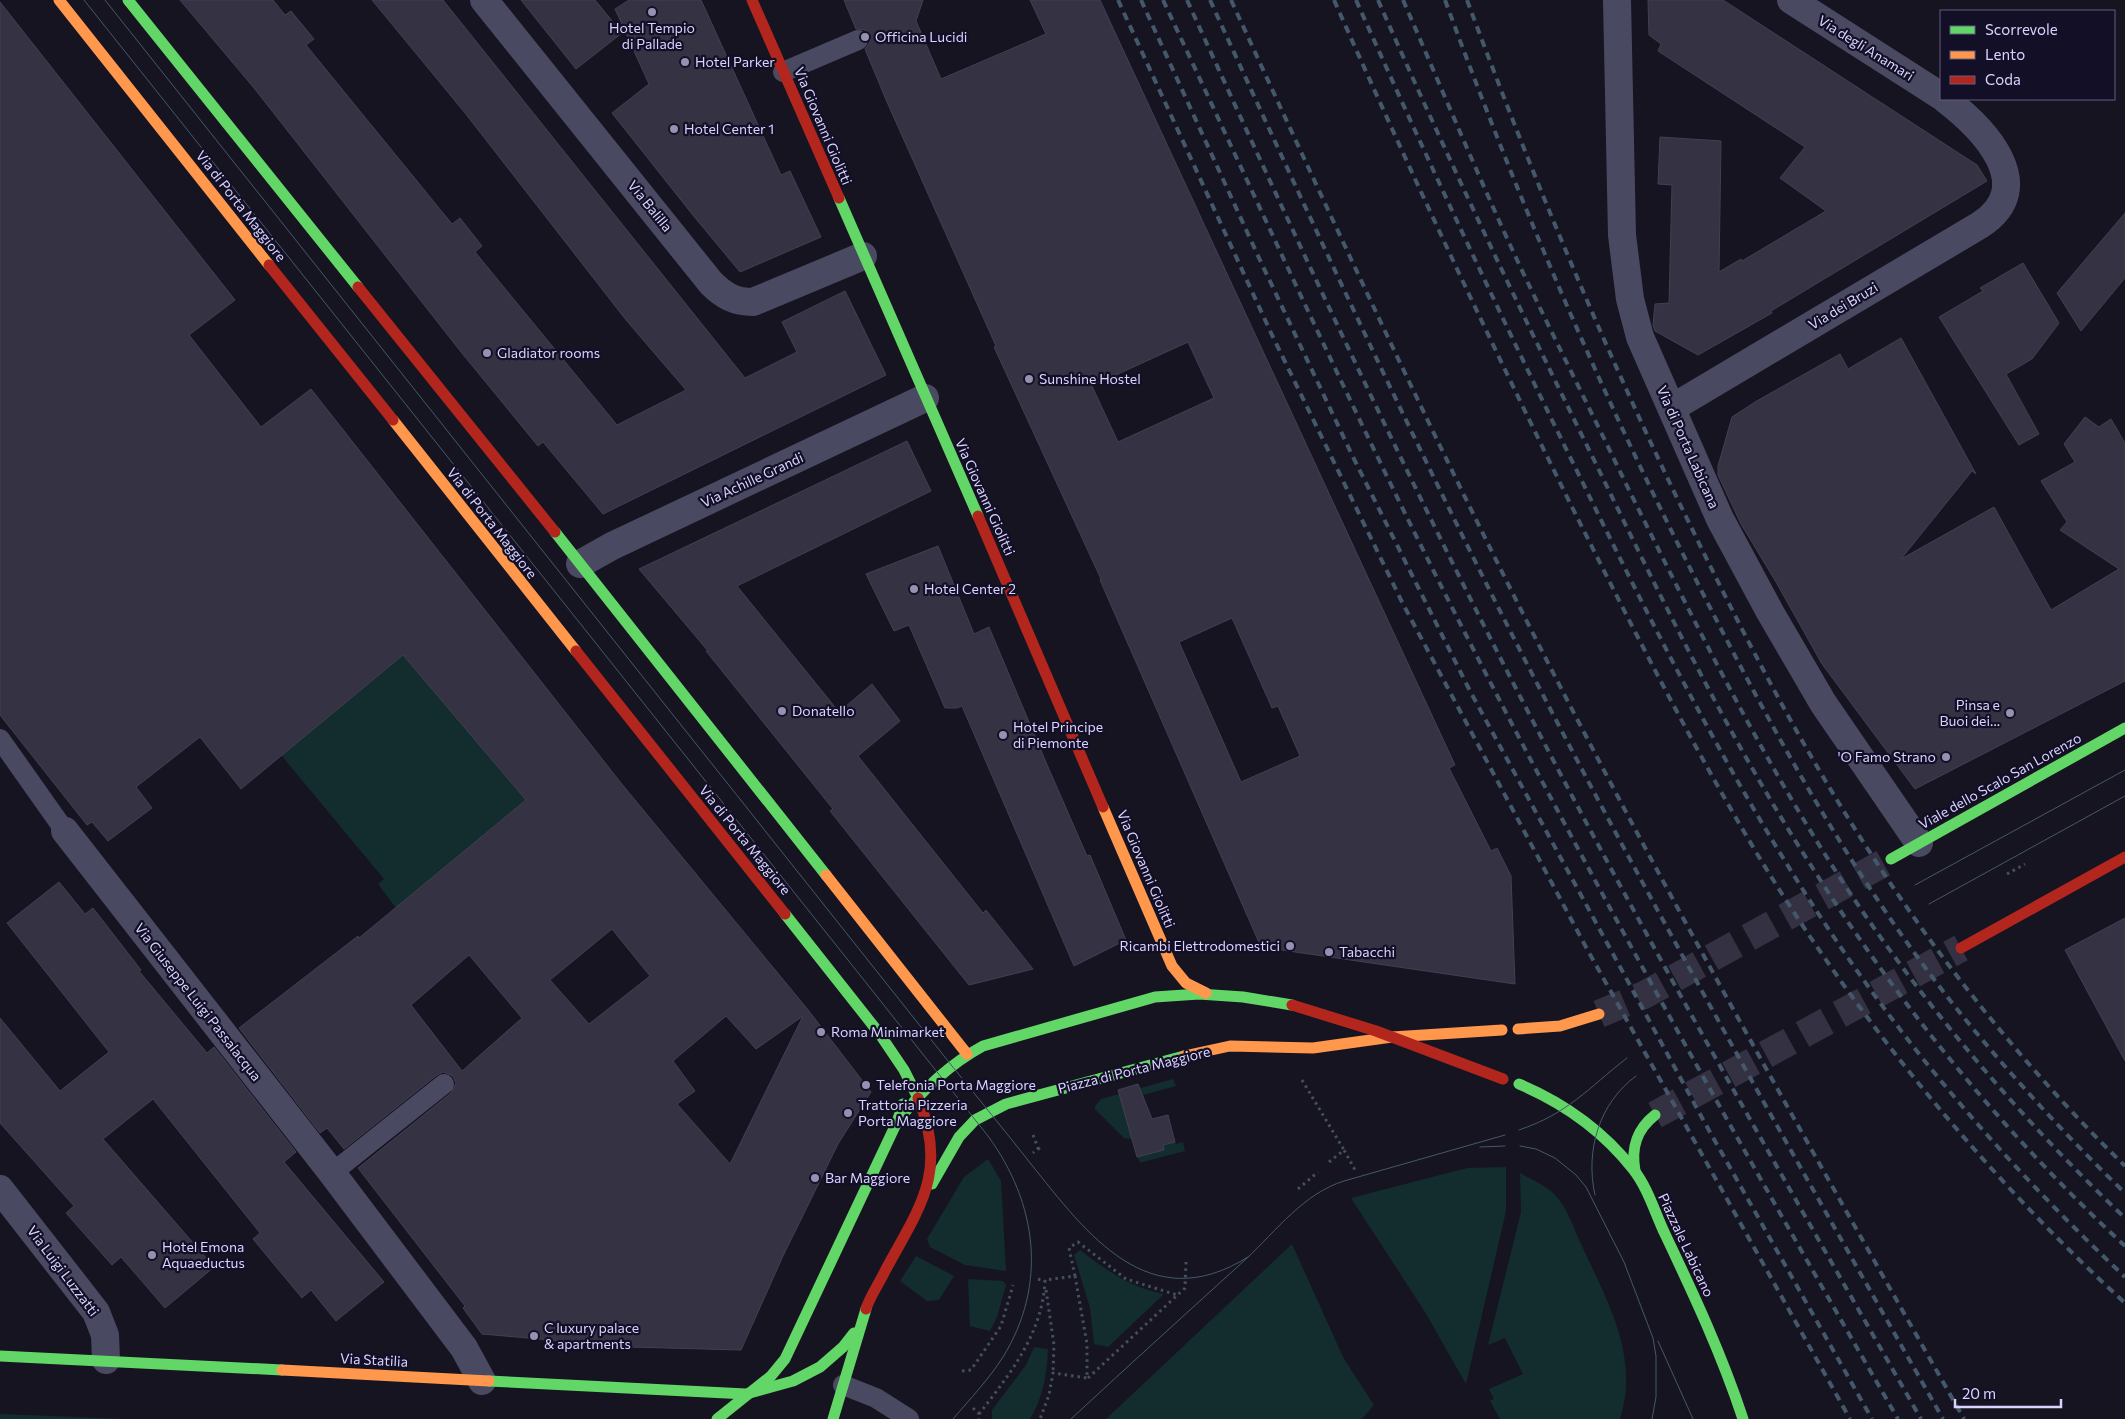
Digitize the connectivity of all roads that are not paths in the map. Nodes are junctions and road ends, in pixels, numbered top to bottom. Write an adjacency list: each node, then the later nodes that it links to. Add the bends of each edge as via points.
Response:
1 (59, 0): 28 (main road, Via di Porta Maggiore)
2 (128, 0): 14 (main road)
3 (484, 0): 11 (street, Via Balilla, via 711,282 726,296 753,302)
4 (752, 0): 8 (main road, Via Giovanni Giolitti)
5 (1616, 0): 13 (street, Via di Porta Labicana, via 1621,208 1627,280 1640,337)
6 (1791, 0): 9 (street, Via degli Anamari)
7 (858, 40): 8 (lane)
8 (783, 72): 11 (main road, Via Giovanni Giolitti)
9 (1940, 95)
10 (1945, 100): 13 (street, Via dei Bruzi, via 1964,115 1994,150 2007,176 2005,195 1996,212 1980,225)
11 (863, 256): 12 (main road, Via Giovanni Giolitti)
12 (925, 398): 14 (street, Via Achille Grandi); 22 (main road, Via Giovanni Giolitti, via 1168,959 1189,987)
13 (1672, 408): 18 (street, Via di Porta Labicana, via 1720,519 1770,612 1823,703)
14 (580, 564): 27 (main road)
15 (2125, 728): 18 (main road, Viale dello Scalo San Lorenzo)
16 (0, 739): 17 (lane)
17 (65, 831): 36 (street, Via Giuseppe Luigi Passalacqua)
18 (1919, 843): 20 (main road, Viale dello Scalo San Lorenzo)
19 (2125, 857): 21 (main road)
20 (1891, 859)
21 (1961, 948)
22 (1206, 993): 26 (main road, Piazza di Porta Maggiore, via 1247,996 1296,1006); 27 (main road, Piazza di Porta Maggiore, via 1155,997 988,1043)
23 (1599, 1014): 24 (main road, via 1560,1026)
24 (1518, 1029)
25 (1502, 1030): 26 (main road)
26 (1392, 1038): 29 (main road, Piazza di Porta Maggiore); 38 (main road, Piazza di Porta Maggiore, via 1313,1048 1230,1046 1006,1104 989,1111 965,1128)
27 (967, 1054): 32 (main road, Piazza di Porta Maggiore)
28 (902, 1066): 32 (main road, Piazza di Porta Maggiore); 34 (main road, Piazza di Porta Maggiore, via 905,1094)
29 (1503, 1079)
30 (444, 1084): 36 (lane)
31 (1518, 1084): 35 (main road, Piazzale Labicano, via 1567,1108 1597,1131)
32 (918, 1096): 34 (main road, Piazza di Porta Maggiore); 38 (main road, Piazza di Porta Maggiore, via 930,1148 931,1169)
33 (1655, 1115): 35 (main road, via 1643,1125 1636,1139 1633,1152)
34 (897, 1122): 44 (main road, Piazza di Porta Maggiore, via 785,1359 775,1373)
35 (1635, 1170): 48 (main road, Piazzale Labicano, via 1714,1342)
36 (332, 1173): 42 (street, Via Giuseppe Luigi Passalacqua, via 464,1348)
37 (0, 1189): 41 (street, Via Luigi Luzzatti, via 96,1312 105,1335)
38 (924, 1199): 39 (main road, Piazza di Porta Maggiore)
39 (861, 1321): 43 (main road, Piazza di Porta Maggiore); 44 (main road, via 842,1349 826,1365 803,1378)
40 (0, 1356): 41 (main road, Via Statilia)
41 (106, 1360): 42 (main road, Via Statilia)
42 (482, 1381): 44 (main road, Via Statilia)
43 (843, 1385): 46 (main road, Piazza di Porta Maggiore); 47 (lane, via 876,1398)
44 (746, 1394): 45 (main road, Piazza di Porta Maggiore)
45 (717, 1419)
46 (833, 1419)
47 (909, 1419)
48 (1743, 1419)

